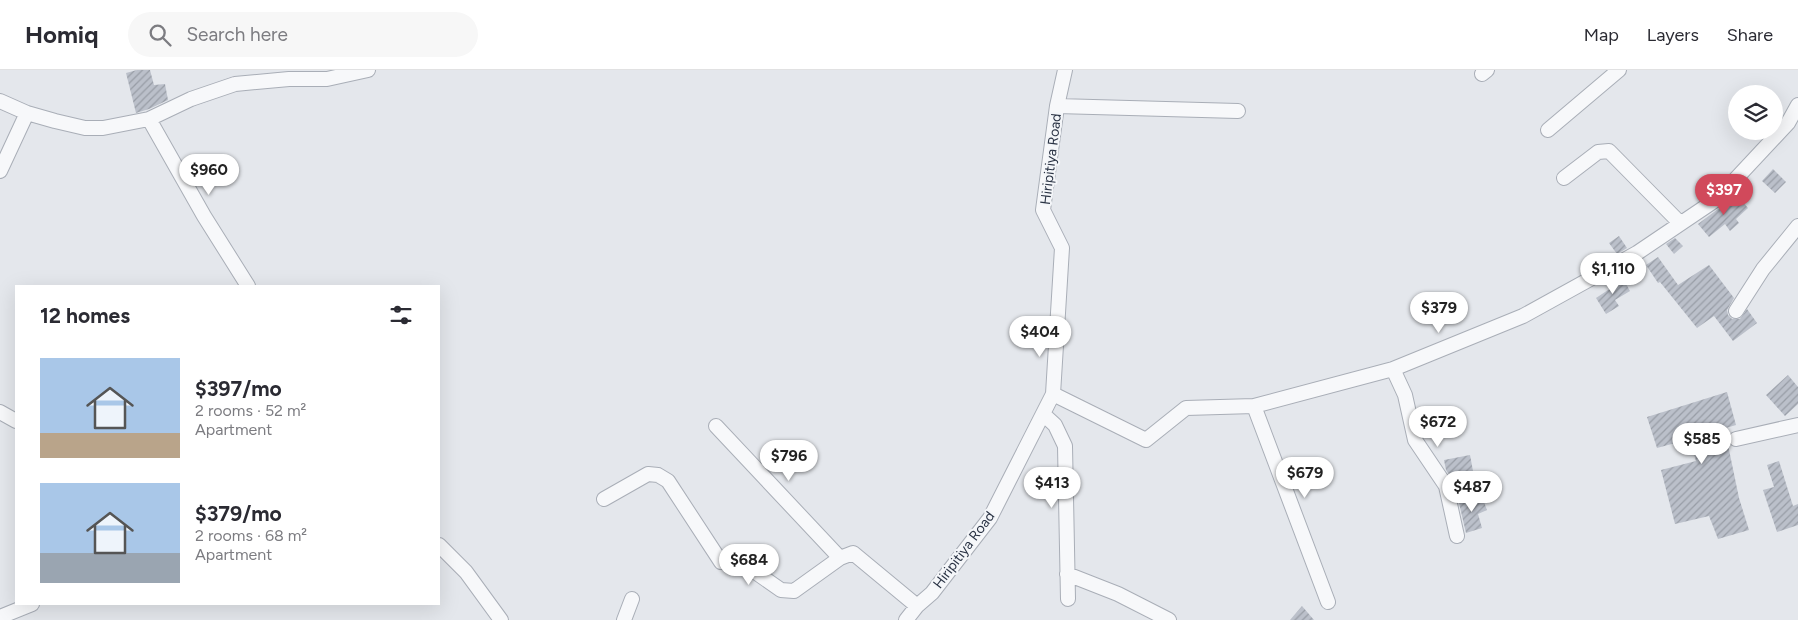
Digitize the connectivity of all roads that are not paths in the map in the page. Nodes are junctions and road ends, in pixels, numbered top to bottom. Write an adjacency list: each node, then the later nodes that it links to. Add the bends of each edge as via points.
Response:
1 (368, 70): 4 (street)
2 (1065, 70): 7 (street, Hiripitiya Road)
3 (1618, 70): 12 (street)
4 (347, 72): 10 (street, via 327,79 289,78 235,84 191,99)
5 (0, 101): 9 (street)
6 (1798, 105): 11 (street)
7 (1058, 106): 8 (street); 20 (street, Hiripitiya Road, via 1043,210 1062,248)
8 (1238, 110)
9 (27, 113): 10 (street, via 85,128 103,128); 13 (street)
10 (149, 119): 17 (street)
11 (1793, 127): 15 (street, via 1717,199)
12 (1548, 130)
13 (0, 171)
14 (1564, 178): 15 (street, via 1598,152 1609,151)
15 (1680, 223): 19 (street, via 1637,253 1523,316)
16 (1798, 226): 18 (street, via 1763,269)
17 (247, 285)
18 (1736, 311)
19 (1393, 369): 21 (street); 29 (street, via 1405,395 1415,440 1446,486)
20 (1053, 394): 21 (street, via 1146,440 1186,408); 23 (street, Hiripitiya Road)
21 (1254, 406): 35 (street)
22 (0, 412): 24 (street)
23 (1042, 414): 32 (street, via 1054,425 1065,446); 37 (street, Hiripitiya Road, via 990,518 932,593)
24 (15, 420)
25 (1798, 424): 27 (street)
26 (716, 426): 31 (street)
27 (1736, 439)
28 (604, 499): 31 (street, via 648,474 658,475 668,481 721,562 741,562 781,590 794,592)
29 (1457, 536)
30 (440, 546): 39 (street, via 466,572)
31 (840, 558): 37 (street, via 853,553)
32 (1067, 574): 34 (street); 42 (street, via 1118,594)
33 (632, 599): 40 (street)
34 (1068, 599)
35 (1328, 602)
36 (30, 605): 38 (street)
37 (917, 606): 41 (street, Hiripitiya Road)
38 (0, 617)
39 (501, 620)
40 (624, 620)
41 (906, 620)
42 (1169, 620)

